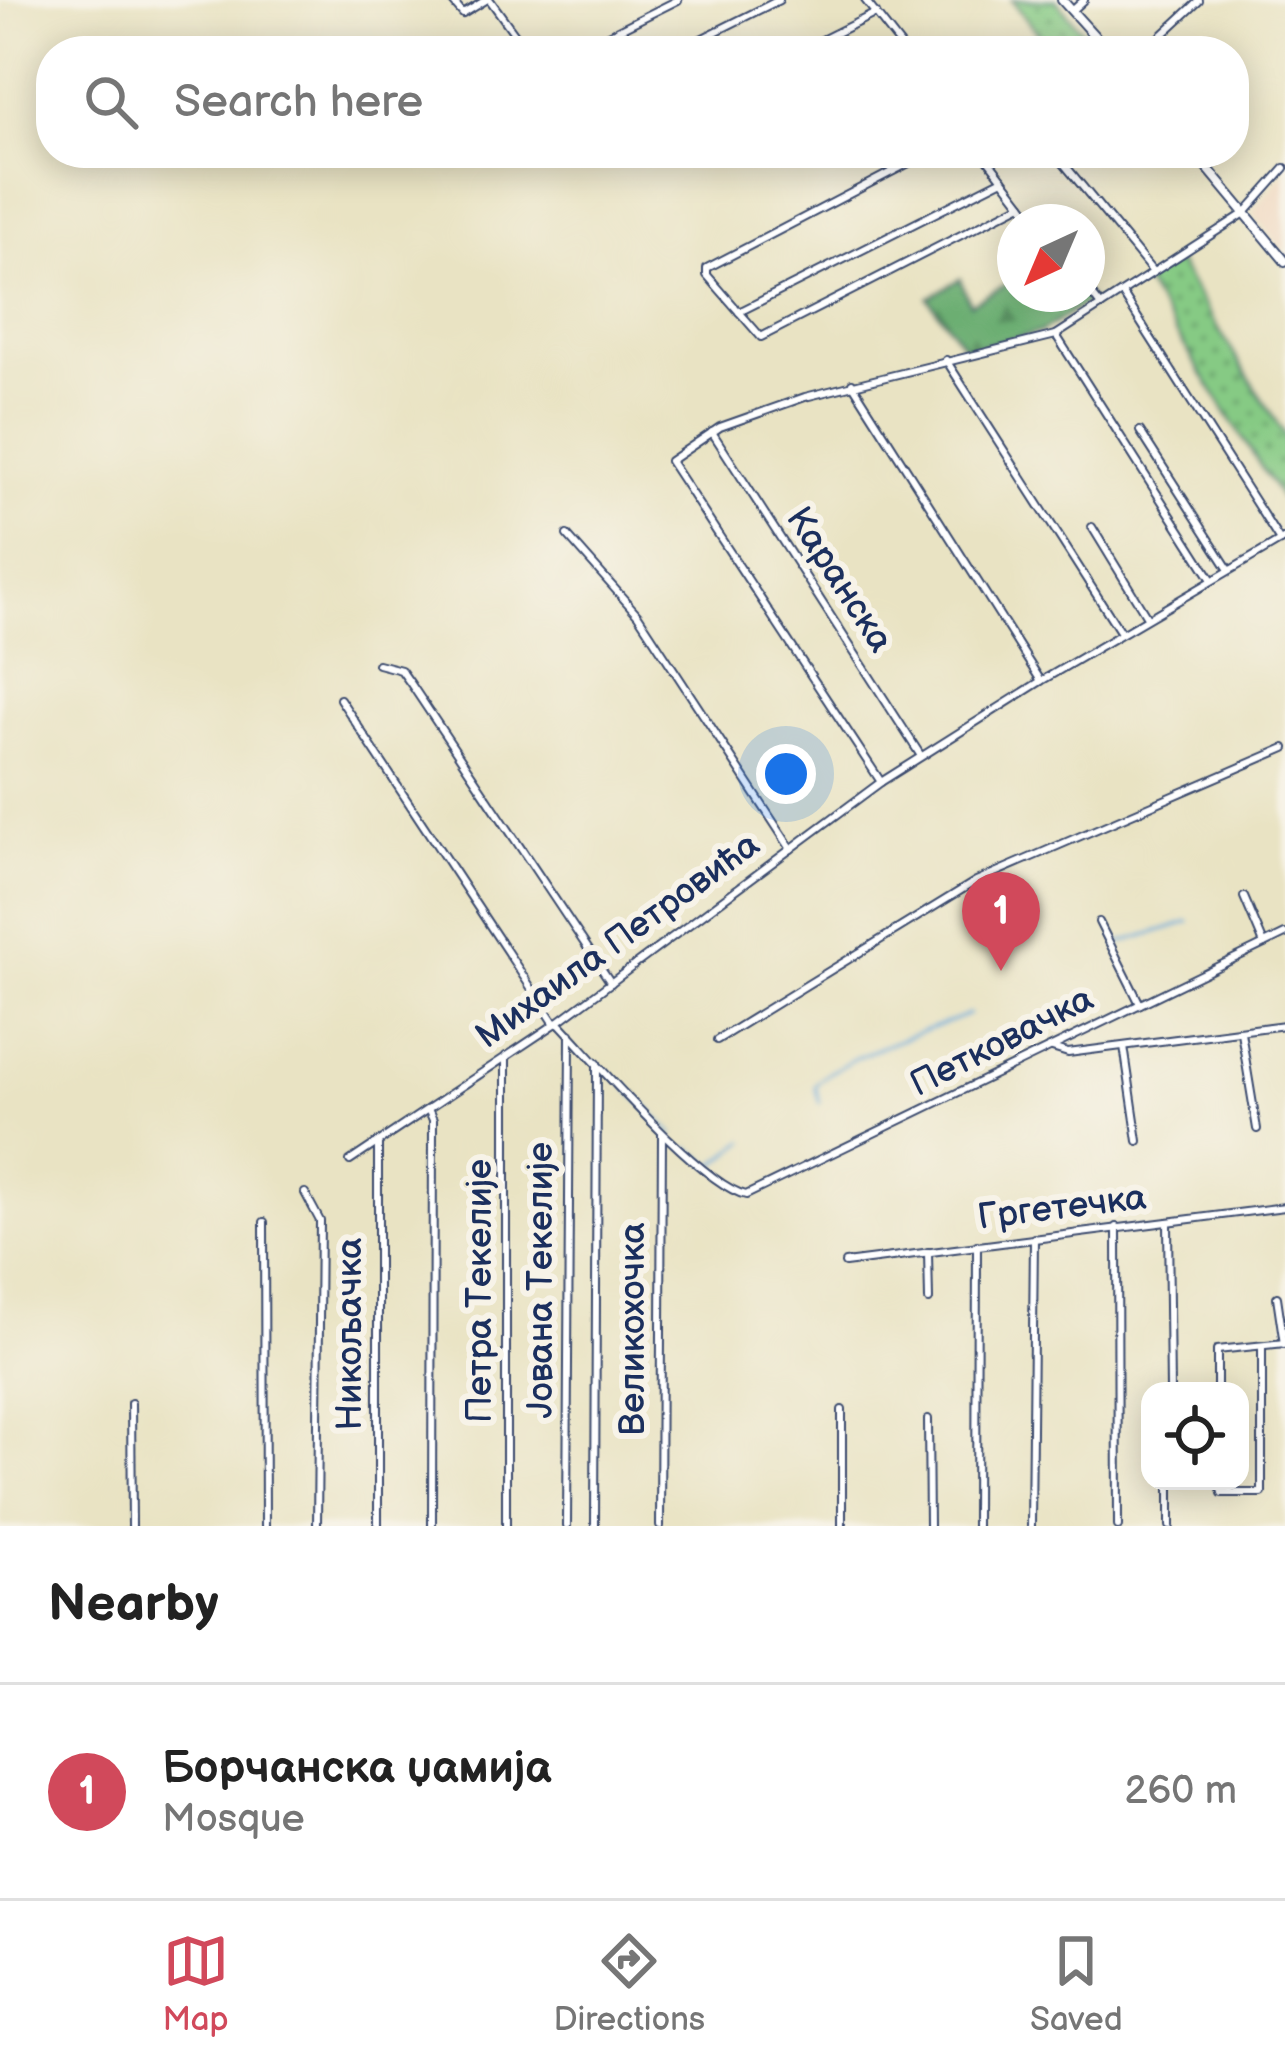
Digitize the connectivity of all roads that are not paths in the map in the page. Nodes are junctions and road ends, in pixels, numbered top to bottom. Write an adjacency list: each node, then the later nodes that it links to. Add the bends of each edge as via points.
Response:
1 (451, 0): 2 (street, via 466,14)
2 (488, 0): 11 (street)
3 (677, 0): 12 (street)
4 (779, 0): 13 (street)
5 (866, 0): 10 (street)
6 (1062, 0): 9 (street)
7 (1084, 0): 9 (street)
8 (1199, 1): 17 (street)
9 (1072, 11): 16 (street)
10 (876, 13): 14 (street); 15 (street)
11 (515, 36)
12 (606, 36)
13 (707, 36)
14 (830, 36)
15 (893, 36)
16 (1094, 36)
17 (1161, 36)
18 (899, 168): 31 (street, via 707,268)
19 (995, 168): 23 (street)
20 (1067, 168): 28 (street)
21 (1208, 168): 25 (street)
22 (1285, 168): 25 (street)
23 (1003, 179): 24 (street); 31 (street)
24 (1022, 204)
25 (1245, 212): 27 (street); 28 (street)
26 (997, 217): 31 (street, via 760,337)
27 (1285, 261)
28 (1153, 272): 29 (street)
29 (1122, 293): 30 (street); 40 (street)
30 (1105, 304)
31 (739, 312)
32 (1092, 312): 33 (street)
33 (1056, 335): 34 (street); 42 (street)
34 (946, 360): 35 (street); 44 (street)
35 (852, 383): 37 (street); 46 (street)
36 (1140, 431): 41 (street)
37 (712, 433): 49 (street, Каранска); 50 (street, via 670,461)
38 (1092, 527): 43 (street)
39 (567, 535): 51 (street, via 638,615)
40 (1282, 540): 41 (street, Михаила Петровића)
41 (1229, 569): 42 (street, Михаила Петровића)
42 (1211, 580): 43 (street, Михаила Петровића)
43 (1147, 617): 44 (street, Михаила Петровића)
44 (1121, 634): 46 (street, Михаила Петровића)
45 (378, 664): 56 (street, via 401,670)
46 (1041, 681): 49 (street, Михаила Петровића)
47 (340, 700): 58 (street)
48 (1285, 748): 62 (street, via 976,881)
49 (921, 756): 50 (street, Михаила Петровића)
50 (881, 782): 51 (street, Михаила Петровића)
51 (791, 849): 56 (street, Михаила Петровића)
52 (1244, 897): 55 (street)
53 (1100, 922): 57 (street)
54 (1285, 934): 55 (street, Петковачка)
55 (1264, 944): 57 (street, Петковачка)
56 (611, 983): 58 (street, Михаила Петровића)
57 (1140, 1004): 64 (street, Петковачка)
58 (557, 1023): 61 (street); 65 (street, Михаила Петровића)
59 (1285, 1025): 60 (street)
60 (1241, 1031): 63 (street); 68 (street)
61 (570, 1034): 66 (street); 99 (street, Јована Текелије)
62 (717, 1040)
63 (1124, 1046): 64 (street); 70 (street)
64 (1052, 1048): 69 (street, Петковачка, via 743,1196)
65 (506, 1056): 67 (street, Михаила Петровића); 98 (street, Петра Текелије)
66 (597, 1063): 69 (street); 100 (street, Јована Текелије)
67 (428, 1109): 71 (street, Михаила Петровића); 97 (street)
68 (1257, 1129)
69 (662, 1132): 101 (street, Великохочка)
70 (1138, 1141)
71 (378, 1142): 72 (street, Михаила Петровића); 96 (street, Никољачка)
72 (350, 1161)
73 (305, 1193): 95 (street, via 319,1232)
74 (1285, 1208): 76 (street, Гргетечка)
75 (264, 1222): 94 (street)
76 (1168, 1222): 77 (street, Гргетечка); 86 (street)
77 (1117, 1227): 78 (street, Гргетечка); 106 (street)
78 (1034, 1238): 79 (street, Гргетечка); 105 (street)
79 (977, 1245): 80 (street, Гргетечка); 104 (street)
80 (928, 1252): 81 (street, Гргетечка); 83 (street)
81 (845, 1263)
82 (1277, 1297): 84 (street)
83 (929, 1300)
84 (1284, 1344): 85 (street)
85 (1262, 1346): 87 (street, via 1217,1350); 92 (street, via 1263,1490)
86 (1169, 1382)
87 (1217, 1382)
88 (131, 1403): 93 (street)
89 (842, 1410): 102 (street)
90 (928, 1419): 103 (street)
91 (1170, 1490): 107 (street)
92 (1221, 1490)
93 (132, 1526)
94 (265, 1526)
95 (316, 1526)
96 (377, 1526)
97 (432, 1526)
98 (506, 1526)
99 (567, 1526)
100 (595, 1526)
101 (660, 1526)
102 (842, 1526)
103 (928, 1526)
104 (976, 1526)
105 (1030, 1526)
106 (1118, 1526)
107 (1170, 1526)

